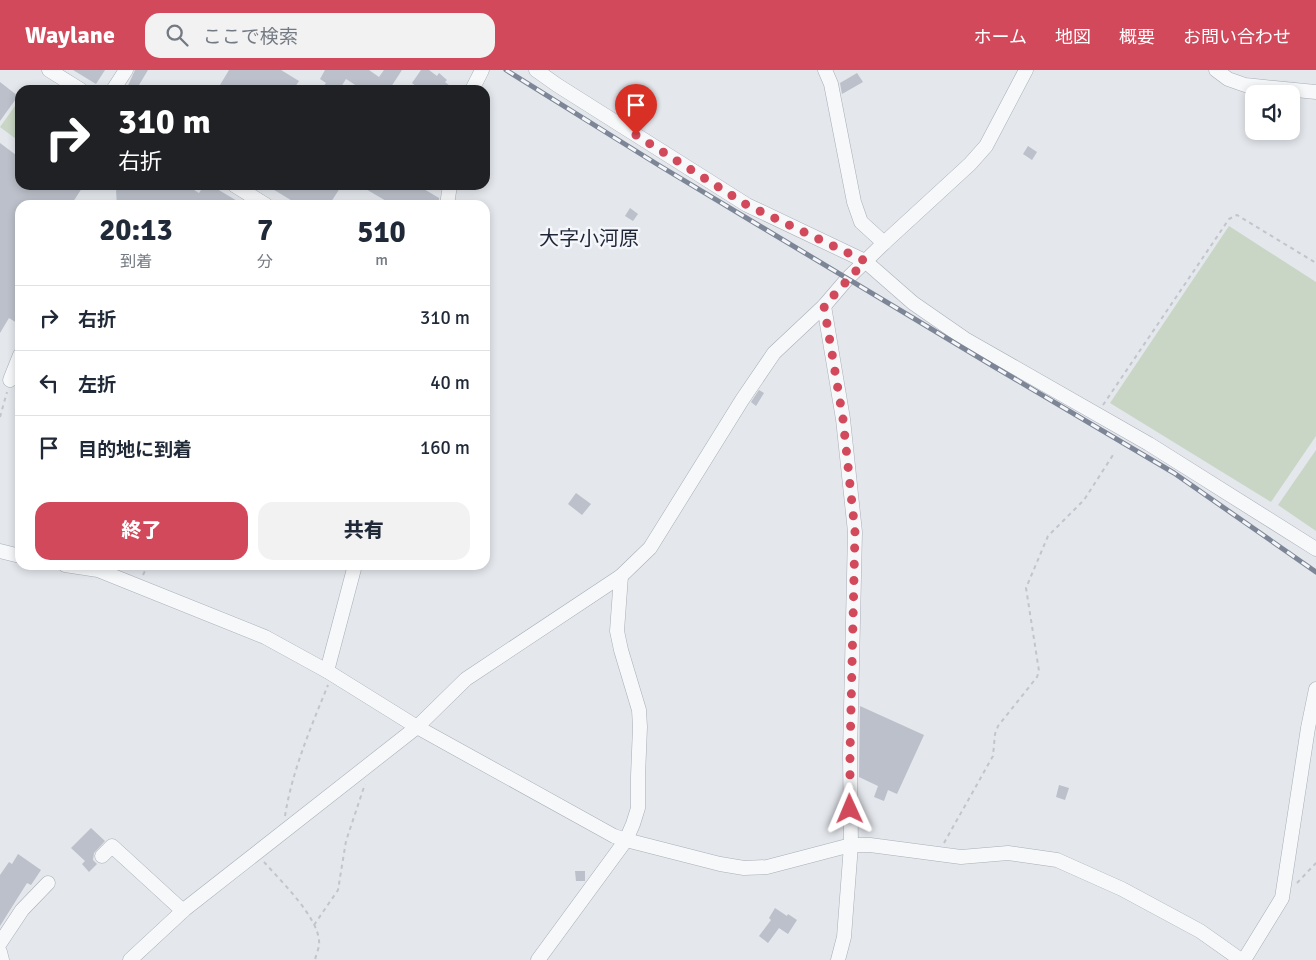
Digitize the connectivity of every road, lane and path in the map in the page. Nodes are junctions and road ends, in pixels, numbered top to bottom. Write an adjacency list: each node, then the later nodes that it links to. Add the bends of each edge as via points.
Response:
1 (49, 70): 8 (street)
2 (126, 70): 9 (street)
3 (482, 70): 10 (street)
4 (536, 70): 15 (street, via 747,205)
5 (825, 70): 14 (street, via 831,84 854,202 861,222)
6 (1026, 70): 14 (street, via 986,146)
7 (1216, 70): 11 (street, via 1245,85)
8 (73, 85)
9 (116, 85)
10 (474, 85)
11 (1316, 92)
12 (242, 190): 13 (street)
13 (258, 200)
14 (884, 243): 15 (street)
15 (865, 261): 17 (street); 20 (street, via 913,303 965,339)
16 (1316, 263): 20 (path, via 1236,215 1229,219)
17 (824, 306): 28 (street, via 774,353 650,548); 35 (street, via 843,419 855,532)
18 (15, 368): 19 (street)
19 (10, 380): 21 (path)
20 (1097, 414): 23 (street)
21 (0, 417)
22 (1113, 455): 37 (path, via 1084,500 1048,536 1026,588 1040,672 998,726 993,756)
23 (1316, 549)
24 (0, 551): 25 (street)
25 (15, 555)
26 (98, 570): 29 (street, via 264,636)
27 (354, 570): 29 (street)
28 (621, 576): 31 (street, via 466,679); 34 (street, via 617,631 639,710 640,727 638,808)
29 (328, 672): 31 (street); 33 (path, via 328,685 297,768)
30 (1316, 689): 51 (street, via 1282,898)
31 (417, 727): 32 (street); 34 (street)
32 (365, 767): 33 (street); 43 (path, via 365,786 346,841 338,890)
33 (284, 831): 36 (street)
34 (626, 840): 35 (street, via 744,868 767,867); 49 (street)
35 (851, 845): 37 (street); 50 (street, via 844,937)
36 (256, 853): 42 (street); 43 (path, via 294,894)
37 (938, 854): 51 (street, via 960,857 1008,853 1058,860 1122,889 1200,931)
38 (102, 856): 42 (street, via 112,846)
39 (1316, 863): 41 (path)
40 (48, 883): 44 (street, via 22,910)
41 (1295, 884)
42 (183, 911): 47 (street)
43 (314, 925): 48 (path, via 320,942)
44 (0, 943)
45 (0, 952): 46 (street)
46 (2, 960)
47 (130, 960)
48 (315, 960)
49 (538, 960)
50 (838, 960)
51 (1242, 960)

